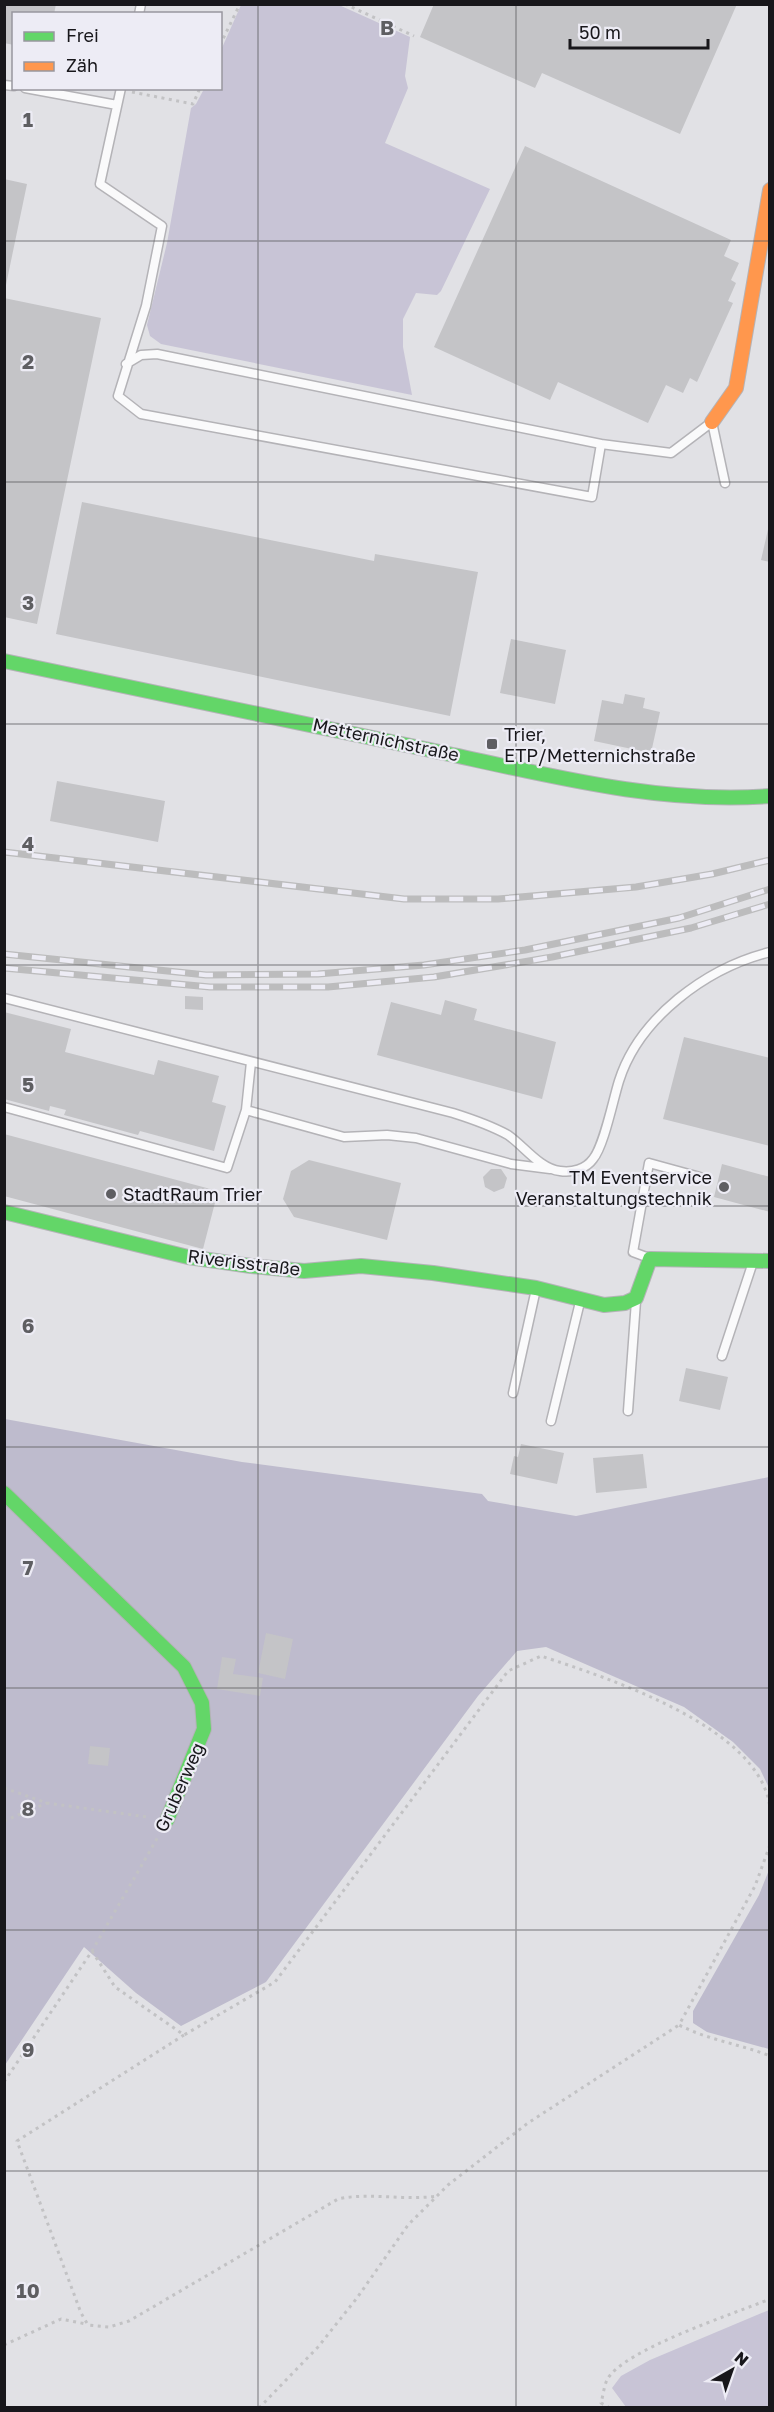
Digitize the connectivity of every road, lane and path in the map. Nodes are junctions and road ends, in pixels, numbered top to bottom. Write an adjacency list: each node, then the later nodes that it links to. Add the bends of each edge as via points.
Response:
1 (240, 4): 4 (path)
2 (345, 4): 3 (path)
3 (414, 36)
4 (222, 41)
5 (36, 90): 9 (lane)
6 (121, 90): 9 (lane)
7 (126, 90): 8 (path, via 193,104)
8 (199, 90)
9 (117, 105): 11 (lane, via 100,184 162,226 146,306)
10 (770, 190): 12 (street, via 736,388)
11 (126, 364): 13 (lane, via 141,356 158,354); 13 (lane, via 118,396 141,414 592,497)
12 (712, 422): 13 (lane, via 671,453); 14 (lane)
13 (601, 444)
14 (725, 483)
15 (4, 661): 16 (street, Metternichstraße, via 538,773 657,793 732,799)
16 (770, 796)
17 (770, 952): 22 (lane, via 721,972 668,1006 654,1020 624,1066 594,1159 573,1171)
18 (4, 998): 19 (lane)
19 (251, 1062): 21 (lane); 22 (lane, via 484,1123 509,1136)
20 (4, 1107): 21 (lane, via 227,1168)
21 (246, 1110): 22 (lane, via 344,1137 416,1138 511,1164)
22 (554, 1170)
23 (700, 1177): 25 (lane, via 649,1162 633,1252)
24 (4, 1212): 28 (street, Riverisstraße, via 188,1257 251,1266 304,1271 372,1267)
25 (650, 1259): 26 (street); 29 (street)
26 (753, 1259): 27 (street); 31 (lane)
27 (770, 1261)
28 (529, 1287): 30 (street, Riverisstraße); 32 (lane)
29 (636, 1298): 30 (street, Riverisstraße, via 604,1305); 33 (lane)
30 (580, 1301): 34 (lane)
31 (722, 1356)
32 (513, 1394)
33 (628, 1411)
34 (551, 1421)
35 (4, 1493): 39 (street, Gruberweg, via 184,1667 202,1703 204,1730)
36 (4, 1788): 37 (path)
37 (47, 1803): 39 (path); 40 (path)
38 (770, 1808): 44 (path, via 752,1764 691,1716 620,1682 541,1656 508,1671 275,1982)
39 (167, 1820): 42 (path, Gruberweg)
40 (4, 1821)
41 (770, 1845): 43 (path, via 755,1886)
42 (92, 1951): 44 (path, via 115,1987); 46 (path, Gruberweg)
43 (679, 2025): 45 (path, via 699,2036 743,2045); 47 (path, via 528,2123)
44 (184, 2035): 49 (path, via 17,2141)
45 (770, 2056)
46 (4, 2082)
47 (436, 2196): 49 (path, via 338,2199 129,2321 109,2327); 52 (path, via 408,2225 318,2347)
48 (770, 2299): 51 (path, via 626,2361 607,2379)
49 (88, 2325): 50 (path, via 61,2319)
50 (4, 2345)
51 (601, 2403): 53 (path); 54 (path)
52 (259, 2408)
53 (601, 2408)
54 (610, 2408)

